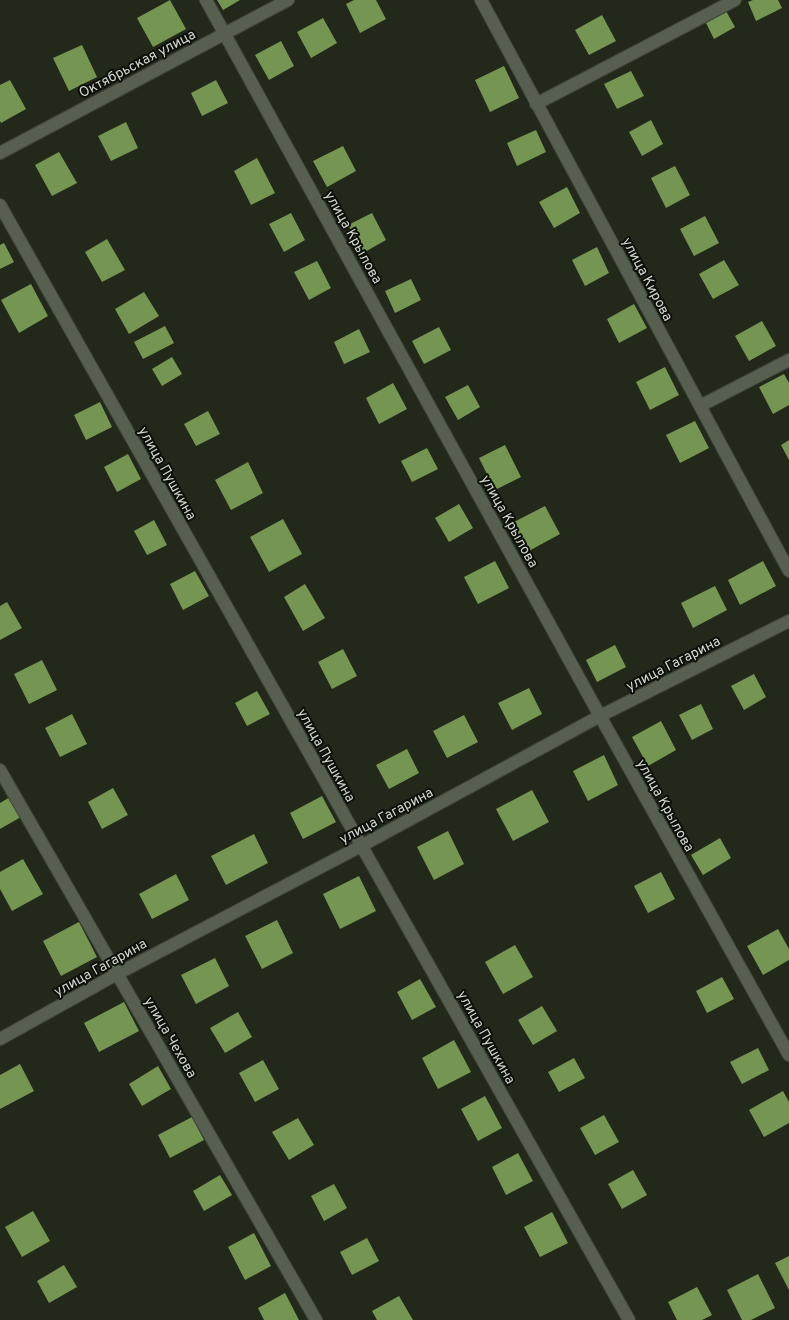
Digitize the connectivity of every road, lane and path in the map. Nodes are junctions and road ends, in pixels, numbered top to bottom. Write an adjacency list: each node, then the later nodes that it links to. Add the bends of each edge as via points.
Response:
1 (206, 0): 5 (street, улица Крылова)
2 (288, 0): 5 (street, Октябрьская улица)
3 (480, 0): 6 (street, улица Кирова)
4 (735, 0): 6 (street)
5 (226, 33): 7 (street, Октябрьская улица); 13 (street, улица Крылова)
6 (536, 104): 10 (street, улица Кирова)
7 (0, 153)
8 (0, 205): 15 (street, улица Пушкина)
9 (789, 360): 10 (street)
10 (700, 406): 11 (street, улица Кирова)
11 (789, 571)
12 (789, 622): 13 (street, улица Гагарина)
13 (600, 716): 15 (street, улица Гагарина); 18 (street, улица Крылова)
14 (0, 770): 16 (street, улица Чехова)
15 (361, 846): 16 (street, улица Гагарина); 20 (street, улица Пушкина)
16 (117, 974): 17 (street, улица Гагарина); 19 (street, улица Чехова)
17 (0, 1039)
18 (789, 1055)
19 (316, 1320)
20 (629, 1320)

